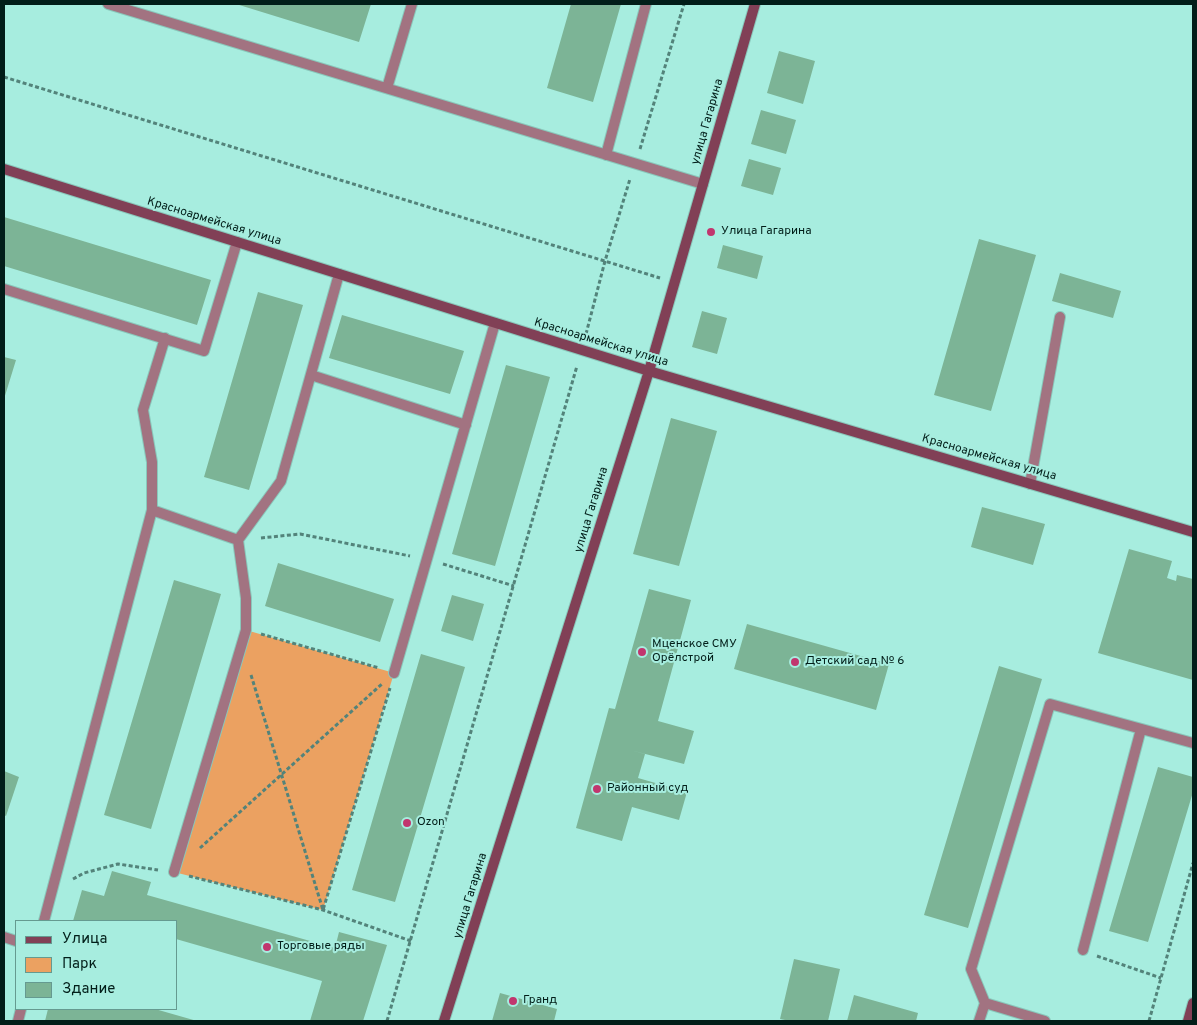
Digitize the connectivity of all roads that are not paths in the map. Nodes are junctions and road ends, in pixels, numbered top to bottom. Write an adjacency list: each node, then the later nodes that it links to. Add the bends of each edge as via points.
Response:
1 (108, 4): 5 (lane)
2 (412, 4): 5 (lane)
3 (646, 4): 6 (lane)
4 (755, 4): 8 (street, улица Гагарина)
5 (387, 88): 6 (lane)
6 (606, 155): 8 (lane)
7 (4, 169): 9 (street, Красноармейская улица)
8 (703, 184): 15 (street, улица Гагарина)
9 (236, 242): 10 (street, Красноармейская улица); 14 (lane, via 204,351)
10 (339, 274): 13 (street, Красноармейская улица); 16 (lane)
11 (4, 288): 14 (lane)
12 (1060, 317): 18 (lane)
13 (495, 323): 15 (street, Красноармейская улица); 17 (lane)
14 (165, 338): 19 (lane, via 144,410 152,462)
15 (649, 371): 18 (street, Красноармейская улица); 30 (street, улица Гагарина)
16 (311, 375): 17 (lane); 21 (lane, via 281,481)
17 (466, 425): 22 (lane)
18 (1030, 484): 20 (street, Красноармейская улица)
19 (152, 510): 21 (lane); 26 (lane)
20 (1193, 532)
21 (238, 540): 25 (lane, via 246,598 246,630)
22 (394, 673)
23 (1142, 729): 24 (lane); 27 (lane); 28 (lane, via 1050,704 971,970)
24 (1193, 743)
25 (174, 872)
26 (44, 920)
27 (1083, 950)
28 (985, 1003): 31 (lane); 32 (lane)
29 (1193, 1003): 33 (street)
30 (444, 1021)
31 (979, 1021)
32 (1045, 1021)
33 (1188, 1021)

